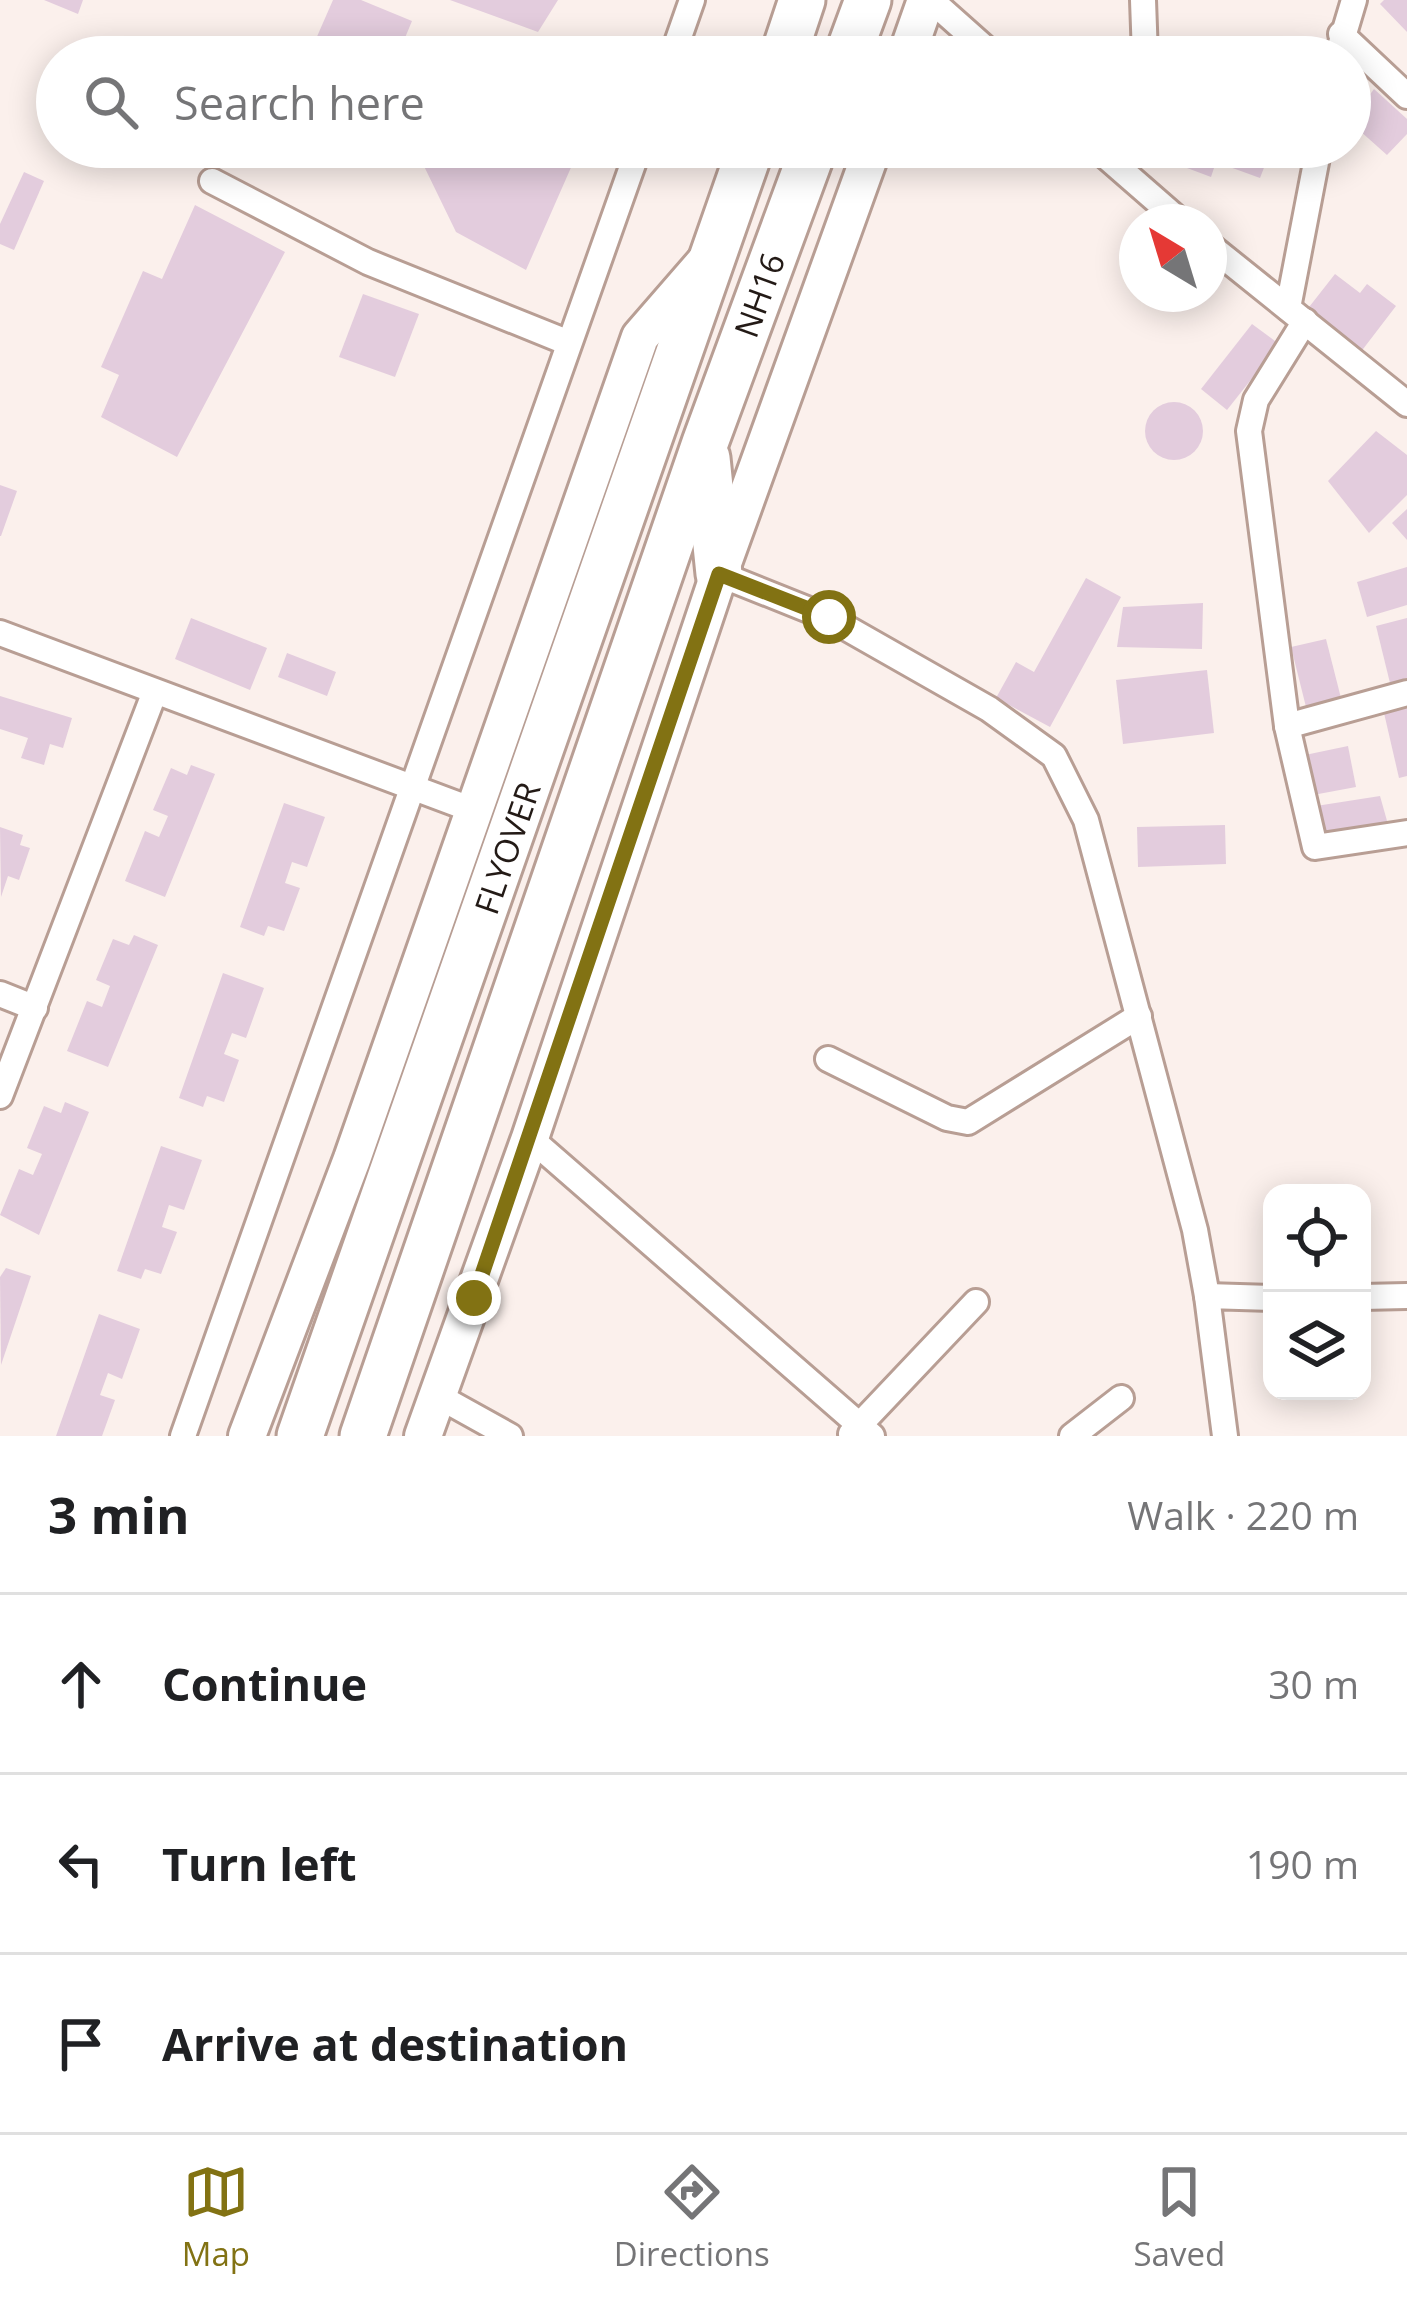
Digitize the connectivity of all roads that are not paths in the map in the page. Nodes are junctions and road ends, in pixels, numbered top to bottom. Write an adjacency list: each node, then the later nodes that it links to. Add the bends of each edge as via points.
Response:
1 (692, 0): 7 (street)
2 (802, 0): 8 (highway)
3 (868, 0): 9 (highway)
4 (929, 0): 10 (street); 11 (street)
5 (1143, 0): 12 (street)
6 (1354, 0): 13 (street)
7 (679, 36)
8 (790, 36)
9 (855, 36)
10 (914, 36)
11 (971, 36)
12 (1144, 36)
13 (1342, 36)
14 (1371, 69): 15 (street)
15 (1407, 96)
16 (632, 168): 27 (street)
17 (743, 168): 24 (highway, NH16)
18 (806, 168): 29 (highway, NH16 / NH16)
19 (866, 168): 30 (street)
20 (1119, 168): 23 (street)
21 (1316, 168): 26 (street)
22 (212, 181): 27 (street, via 368,262)
23 (1160, 204)
24 (709, 258): 36 (street, via 640,337); 54 (highway, FLYOVER / NH16)
25 (1227, 258): 26 (street)
26 (1296, 314): 28 (street); 34 (street, via 1249,431)
27 (569, 343): 35 (street)
28 (1407, 404)
29 (705, 443): 30 (highway); 55 (highway, FLYOVER / NH16)
30 (719, 574): 40 (street, via 829,617 989,709 1054,757 1086,820); 43 (street)
31 (0, 633): 33 (street)
32 (1407, 693): 34 (street)
33 (154, 694): 35 (street); 39 (street)
34 (1287, 726): 37 (street, via 1315,847)
35 (409, 787): 36 (street); 52 (street)
36 (473, 811): 53 (street)
37 (1407, 833)
38 (0, 994): 39 (street)
39 (35, 1008): 42 (street)
40 (1139, 1016): 41 (street, via 968,1122); 44 (street)
41 (828, 1059)
42 (0, 1096)
43 (530, 1138): 49 (street); 51 (street)
44 (1207, 1296): 47 (street); 59 (street)
45 (1407, 1296): 46 (street)
46 (1371, 1297)
47 (1263, 1298)
48 (976, 1302): 51 (street)
49 (438, 1396): 56 (street); 57 (street)
50 (1121, 1398): 58 (street)
51 (861, 1432)
52 (183, 1436)
53 (247, 1436)
54 (300, 1436)
55 (363, 1436)
56 (423, 1436)
57 (510, 1436)
58 (1072, 1436)
59 (1225, 1436)

